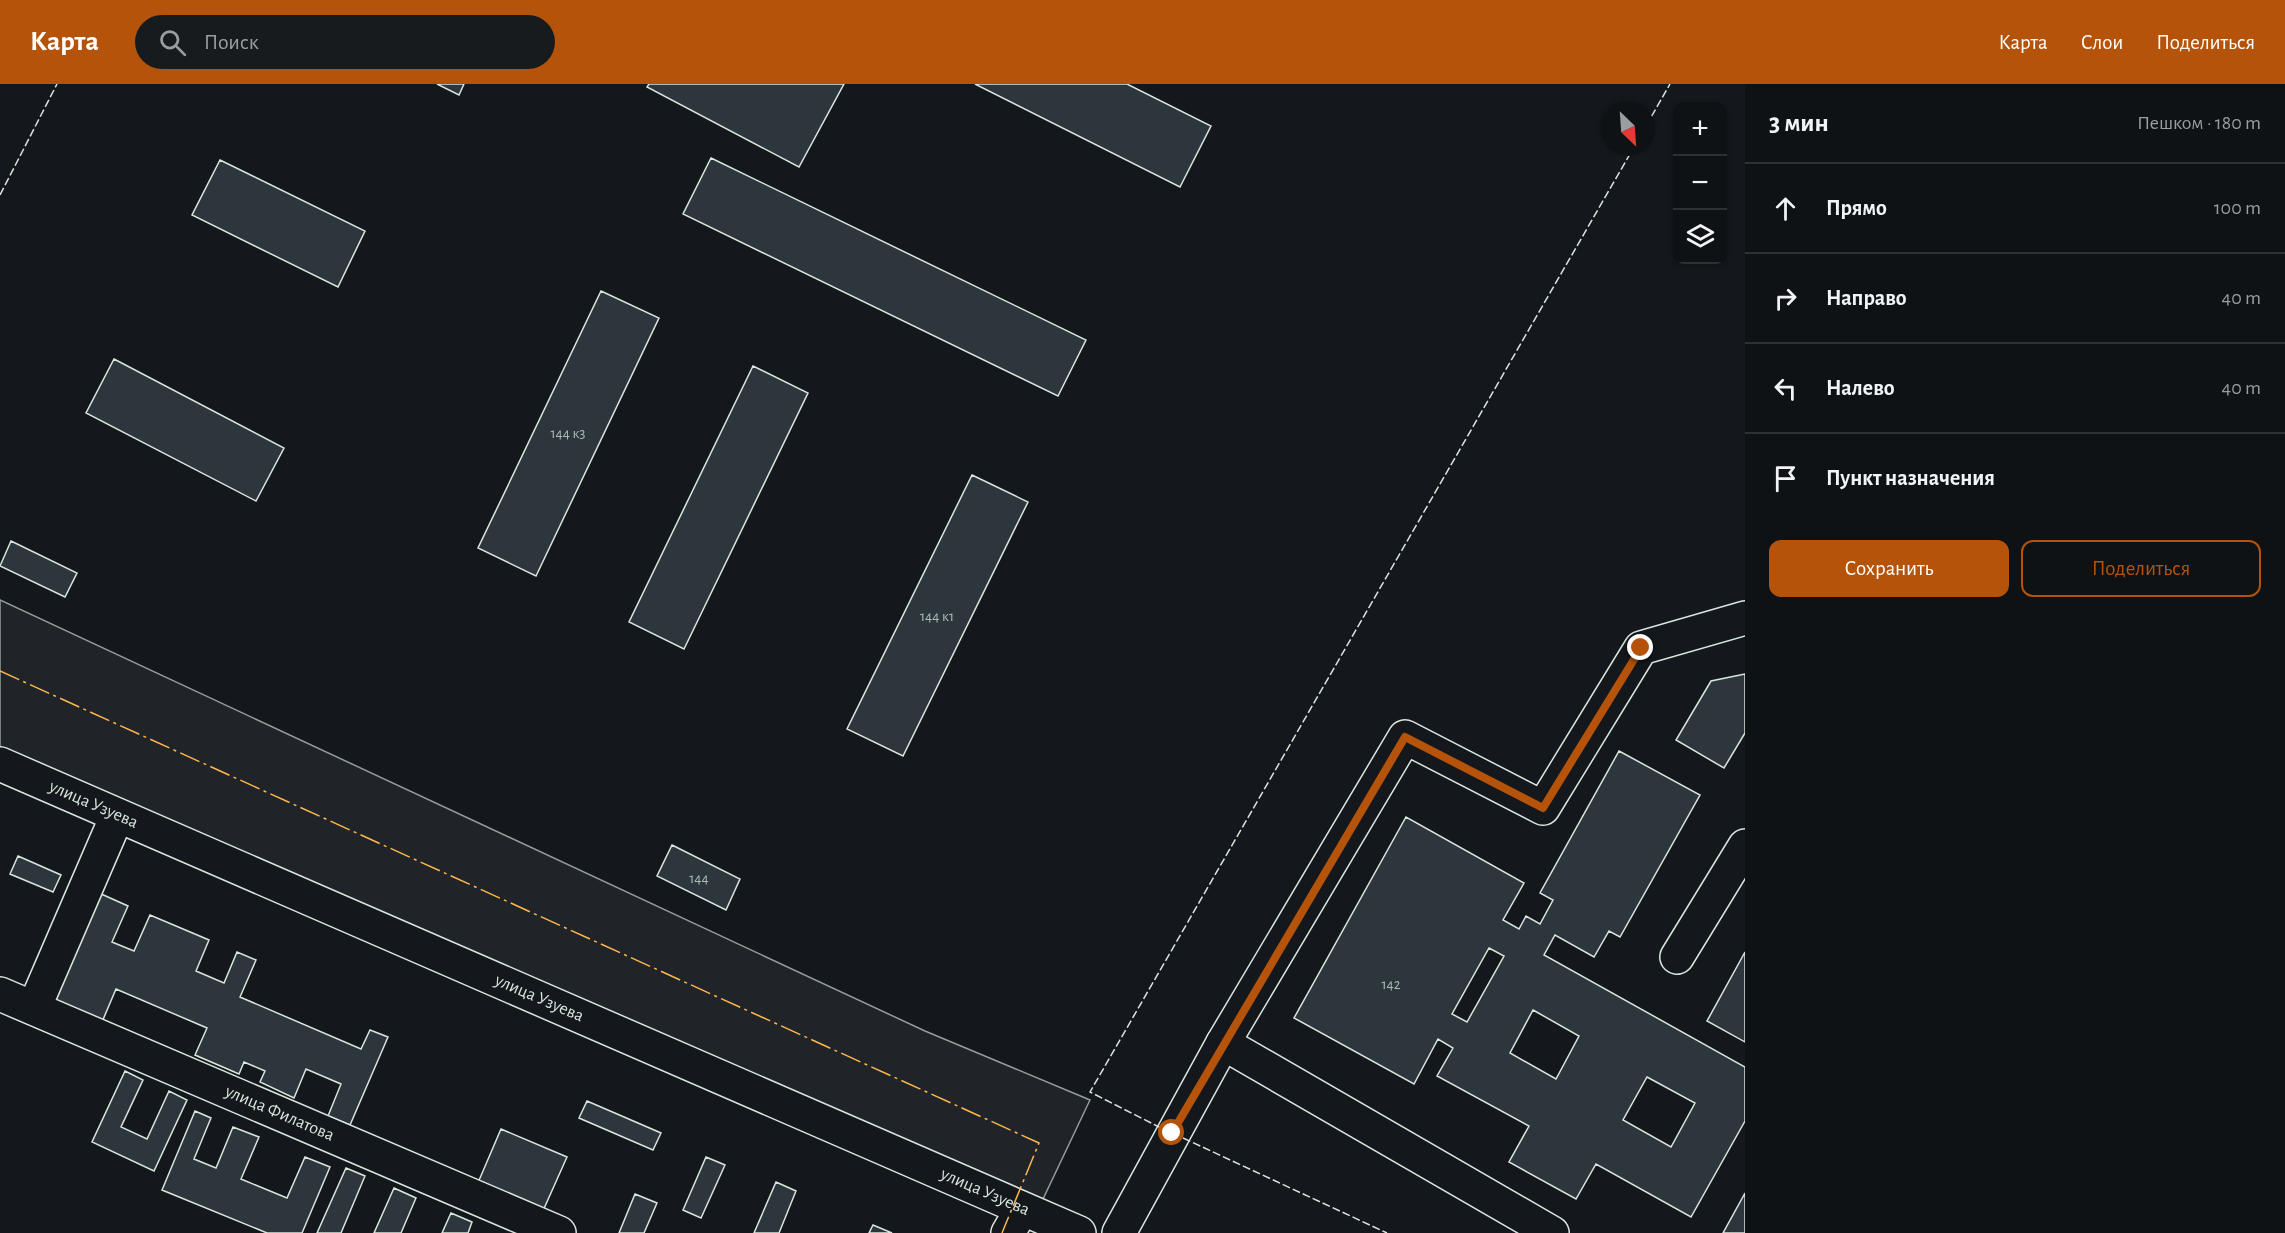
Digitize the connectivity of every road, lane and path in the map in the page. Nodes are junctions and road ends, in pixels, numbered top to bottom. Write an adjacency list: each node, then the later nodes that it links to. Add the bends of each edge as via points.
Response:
1 (1745, 618): 8 (main road, via 1641,648 1543,808 1405,737)
2 (0, 764): 3 (main road, улица Узуева)
3 (117, 816): 7 (main road); 9 (main road, улица Узуева)
4 (1745, 846): 5 (main road)
5 (1677, 957)
6 (0, 994): 7 (main road, улица Филатова)
7 (34, 1008): 10 (main road, улица Филатова)
8 (1223, 1043): 12 (main road); 13 (main road)
9 (1015, 1221): 11 (main road, улица Узуева)
10 (559, 1233)
11 (1079, 1233)
12 (1119, 1233)
13 (1552, 1233)

